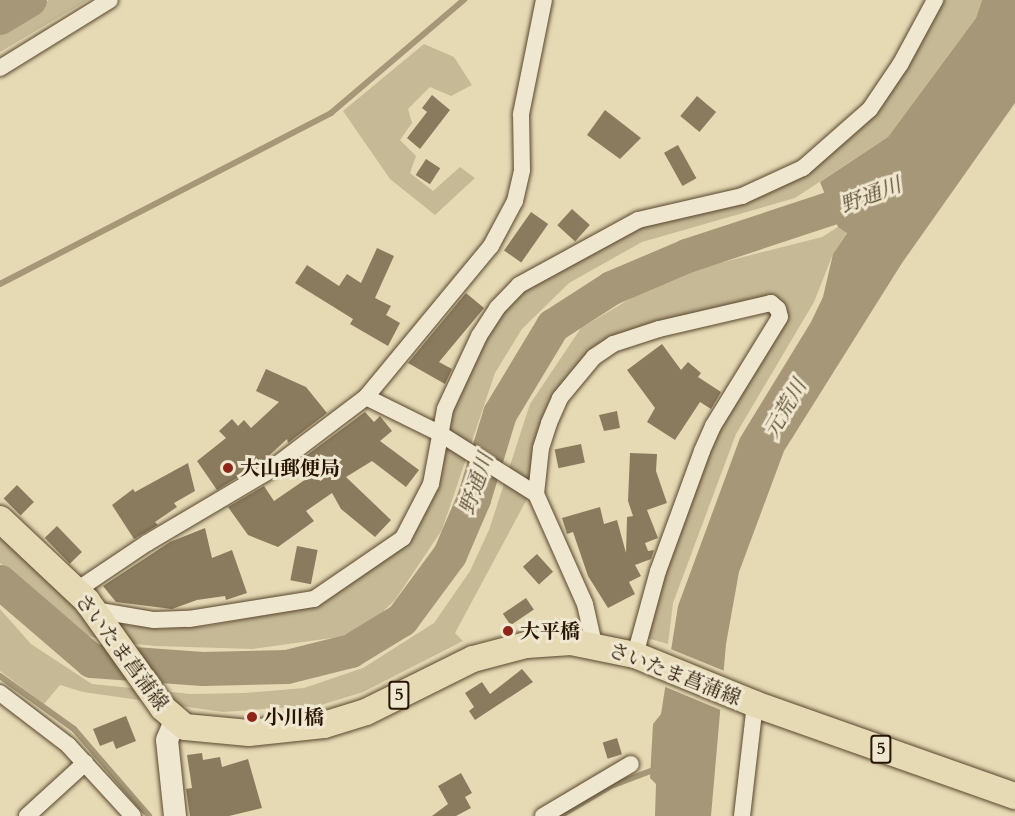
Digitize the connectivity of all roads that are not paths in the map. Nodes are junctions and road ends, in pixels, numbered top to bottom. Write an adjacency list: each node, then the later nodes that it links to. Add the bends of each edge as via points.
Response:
1 (110, 0): 4 (street)
2 (544, 0): 5 (street, via 521,114 522,170 514,201 491,246)
3 (935, 0): 6 (street, via 901,63 870,109 803,168 742,196 638,220 519,285 497,308 479,336 446,409)
4 (0, 68)
5 (366, 397): 6 (street); 9 (street, via 267,472)
6 (440, 434): 7 (street); 10 (street, via 431,484 403,538 332,590 314,598 189,619)
7 (534, 492): 11 (street, via 585,604); 12 (street, via 541,448 560,398 594,357 613,344 659,329 771,303 778,309 780,317 709,434 658,571)
8 (0, 519): 9 (main road, さいたま菖蒲線)
9 (77, 590): 10 (main road, さいたま菖蒲線)
10 (98, 614): 15 (main road, さいたま菖蒲線)
11 (594, 644): 12 (main road, さいたま菖蒲線 / 5); 15 (main road, さいたま菖蒲線 / 5, via 553,642 493,652 366,712 300,730 222,732 185,727)
12 (639, 656): 14 (main road, さいたま菖蒲線 / 5)
13 (0, 693): 16 (street, via 68,745)
14 (751, 703): 18 (main road, さいたま菖蒲線 / 5); 23 (street)
15 (167, 712): 21 (street)
16 (85, 763): 19 (street); 20 (street)
17 (631, 764): 22 (street)
18 (1015, 795)
19 (27, 816)
20 (133, 816)
21 (175, 816)
22 (543, 816)
23 (742, 816)

